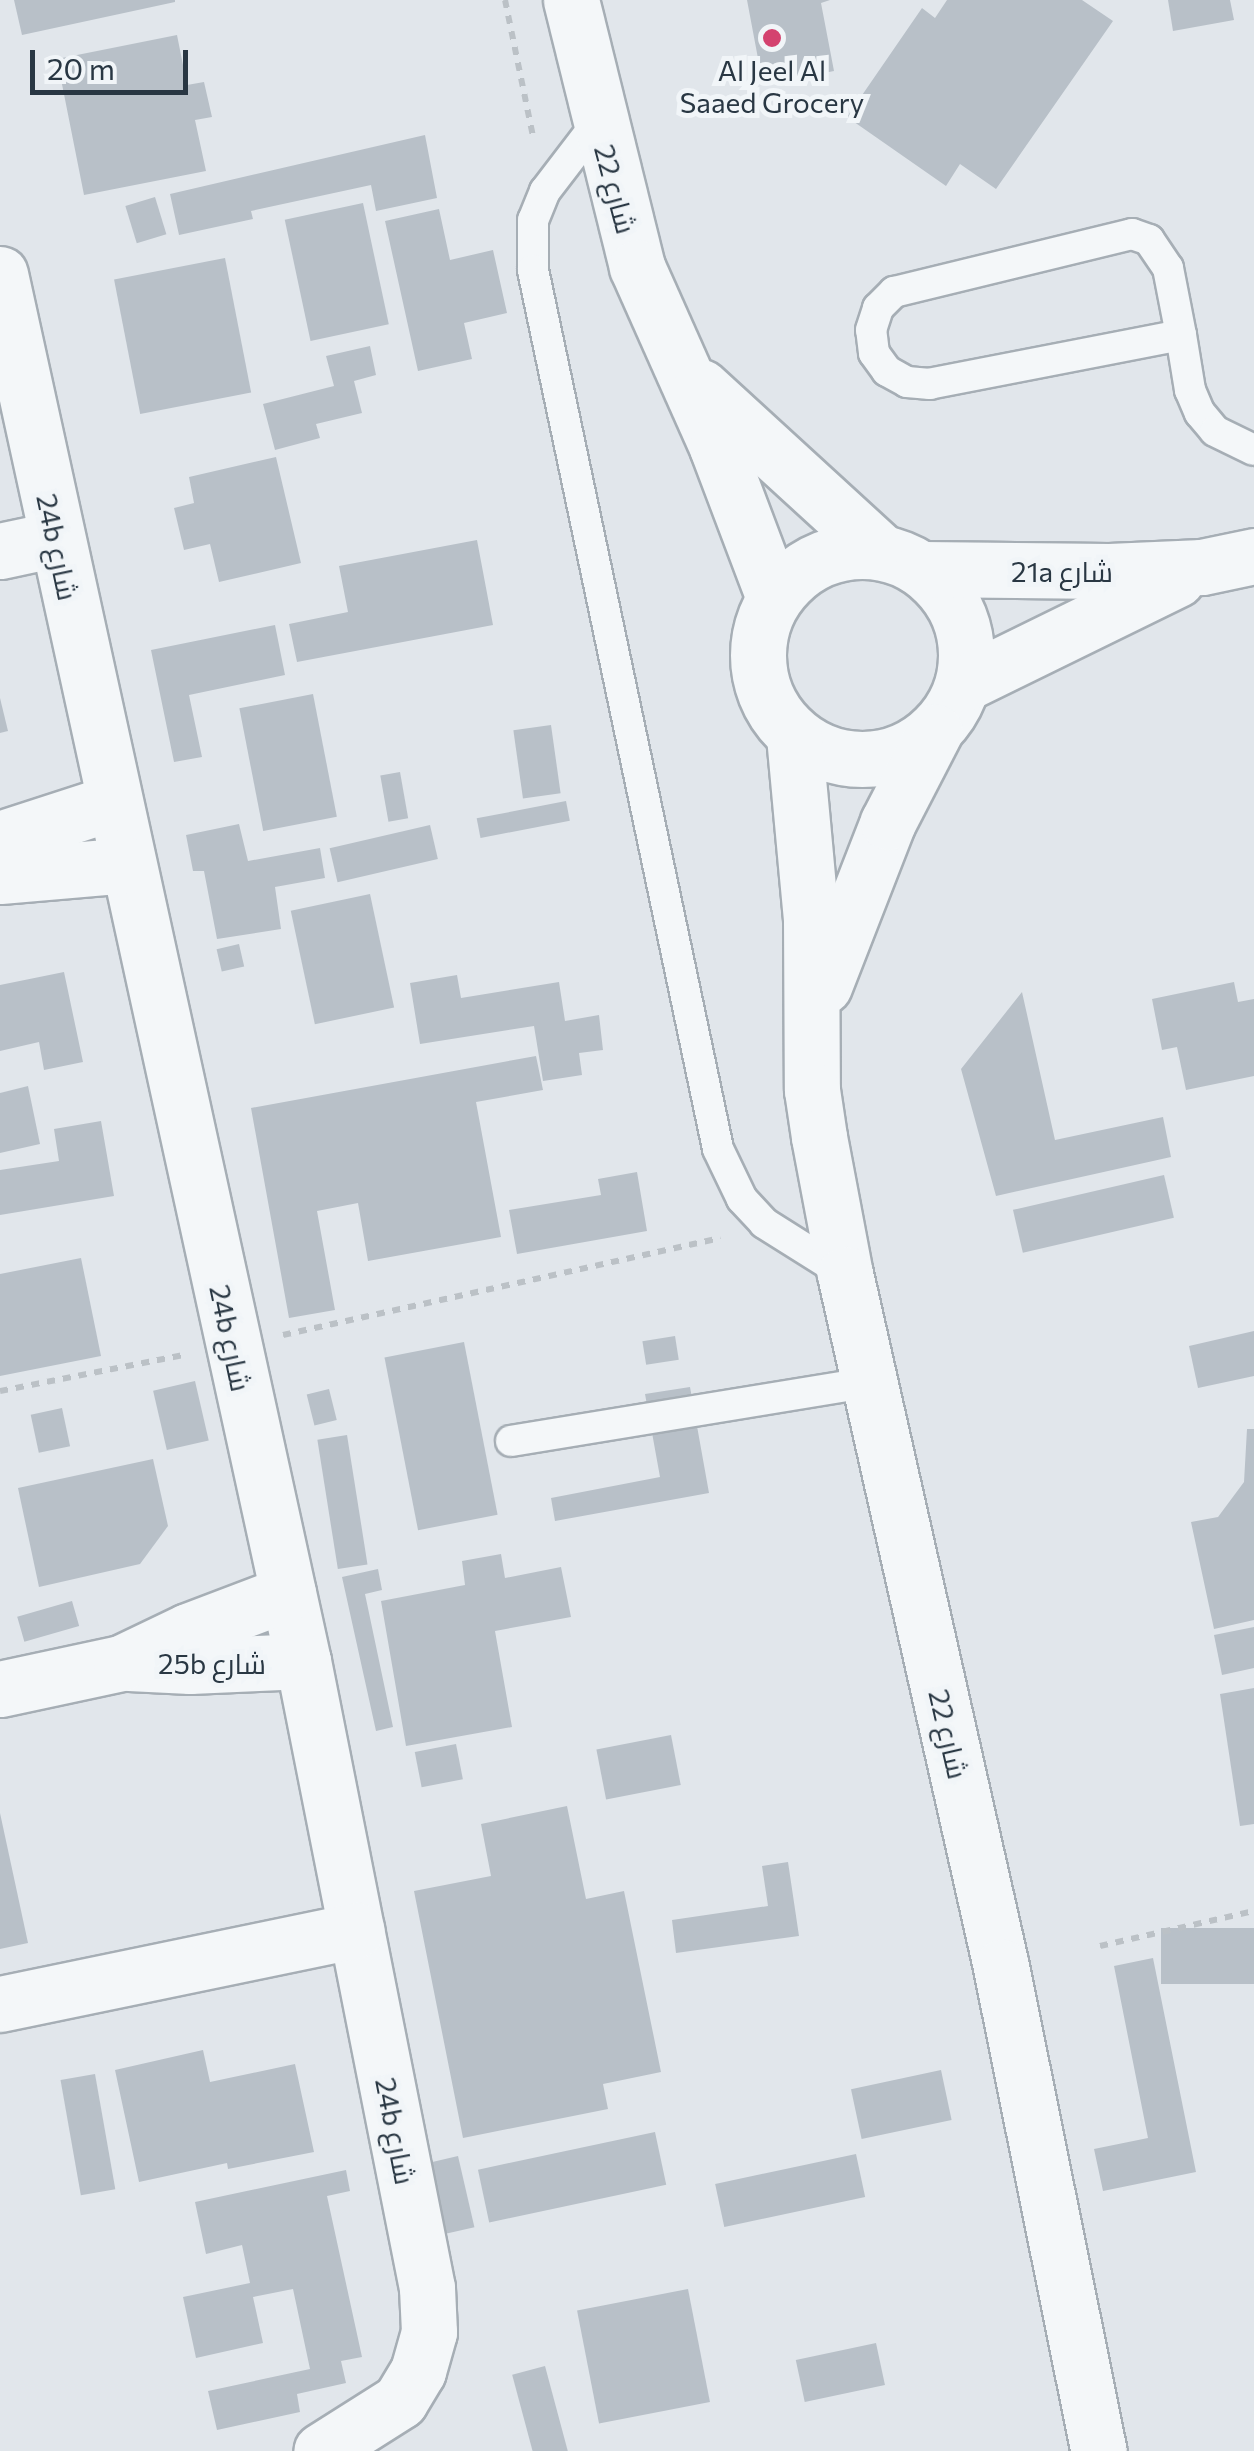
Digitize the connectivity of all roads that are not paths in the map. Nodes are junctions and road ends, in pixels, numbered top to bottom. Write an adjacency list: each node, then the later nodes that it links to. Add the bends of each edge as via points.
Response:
1 (571, 0): 2 (street, شارع 22)
2 (598, 122): 5 (street, شارع 22, via 648,299); 20 (lane, via 545,190 534,220 533,270 718,1149 742,1200 764,1223)
3 (0, 274): 7 (street, 24b شارع)
4 (1181, 335): 4 (lane, via 1168,268 1149,240 1132,234 894,292 878,308 871,330 874,352 887,371 930,384); 6 (lane, via 1200,413 1214,431)
5 (685, 370): 9 (street, شارع 22); 11 (street, شارع 22)
6 (1254, 450)
7 (56, 539): 8 (street); 15 (street, 24b شارع)
8 (0, 551)
9 (902, 560): 10 (street, 21a شارع); 11 (street, via 840,552 803,569); 12 (street, via 942,586 964,632)
10 (1228, 562): 12 (street, 21a شارع)
11 (774, 598): 14 (street, via 756,656 760,686)
12 (964, 684): 13 (street)
13 (935, 731): 14 (street, via 902,752 866,761 827,755); 19 (street, شارع 22, via 848,917)
14 (794, 736): 19 (street, شارع 22)
15 (114, 802): 16 (street); 17 (street, 24b شارع)
16 (0, 839)
17 (128, 864): 18 (street); 23 (street, 24b شارع)
18 (0, 876)
19 (813, 1017): 20 (street, شارع 22, via 812,1090)
20 (845, 1274): 21 (street, شارع 22)
21 (870, 1382): 22 (lane); 30 (street, شارع 22, via 1001,1967)
22 (511, 1441)
23 (288, 1593): 24 (street, 24b شارع); 25 (street, 25b شارع)
24 (303, 1661): 25 (street, 25b شارع); 27 (street, 24b شارع)
25 (120, 1662): 26 (street, 25b شارع)
26 (0, 1688)
27 (356, 1930): 28 (street); 29 (street, 24b شارع, via 428,2288 429,2332 400,2401)
28 (0, 2004)
29 (320, 2451)
30 (1098, 2451)

